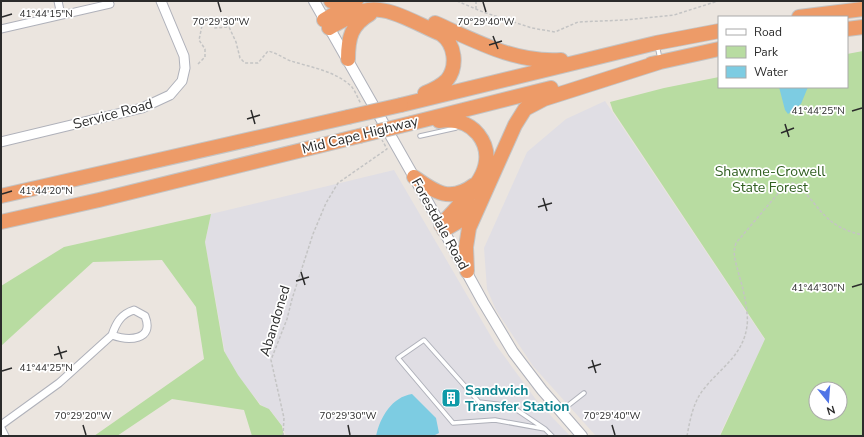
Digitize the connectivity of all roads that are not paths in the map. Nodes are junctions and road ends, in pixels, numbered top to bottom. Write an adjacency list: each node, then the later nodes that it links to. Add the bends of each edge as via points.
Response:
1 (58, 1): 10 (street)
2 (161, 1): 26 (street, Service Road, via 184,56 182,81 170,95 142,108)
3 (314, 1): 12 (main road, Forestdale Road)
4 (331, 1): 5 (highway)
5 (352, 1)
6 (356, 1): 12 (highway)
7 (110, 4): 10 (street)
8 (382, 5): 12 (highway); 19 (highway, via 517,57 549,61); 20 (highway, via 353,28 348,38); 22 (highway, via 389,12 441,34 452,48 453,64 447,79 439,87)
9 (863, 9): 11 (highway)
10 (61, 15): 14 (street)
11 (807, 16)
12 (327, 24): 20 (main road, Forestdale Road)
13 (863, 26): 15 (highway)
14 (1, 29)
15 (848, 29)
16 (718, 31): 17 (highway, Mid Cape Highway)
17 (656, 43): 19 (highway, Mid Cape Highway); 21 (lane)
18 (718, 49): 21 (highway, Mid Cape Highway)
19 (595, 58): 22 (highway, Mid Cape Highway)
20 (348, 59): 27 (main road, Forestdale Road)
21 (660, 62): 23 (highway, Mid Cape Highway); 28 (highway, via 530,105 518,119)
22 (401, 105): 30 (highway, Mid Cape Highway, bridge)
23 (412, 123): 24 (highway, via 449,120); 29 (highway, Mid Cape Highway, bridge)
24 (470, 126): 25 (lane, via 449,128); 28 (highway, via 480,137 485,150)
25 (420, 136)
26 (1, 142)
27 (414, 177): 28 (highway, via 435,191 448,194); 33 (main road, Forestdale Road)
28 (481, 188): 33 (highway, via 466,198); 34 (highway, via 468,234)
29 (126, 193): 31 (highway, Mid Cape Highway); 32 (lane)
30 (1, 196)
31 (1, 222)
32 (16, 224)
33 (442, 227): 34 (main road, Forestdale Road)
34 (467, 271): 37 (main road, Forestdale Road, via 513,352)
35 (112, 335): 35 (street, via 117,322 128,312 134,310 145,316 148,327 140,337 120,338); 38 (street, via 59,383)
36 (584, 393): 37 (lane)
37 (560, 412): 42 (main road, Forestdale Road)
38 (1, 427): 40 (street)
39 (545, 428): 39 (lane, via 511,406 479,402 424,340 398,358 453,423 495,420); 41 (lane)
40 (5, 436)
41 (552, 436)
42 (582, 436)

